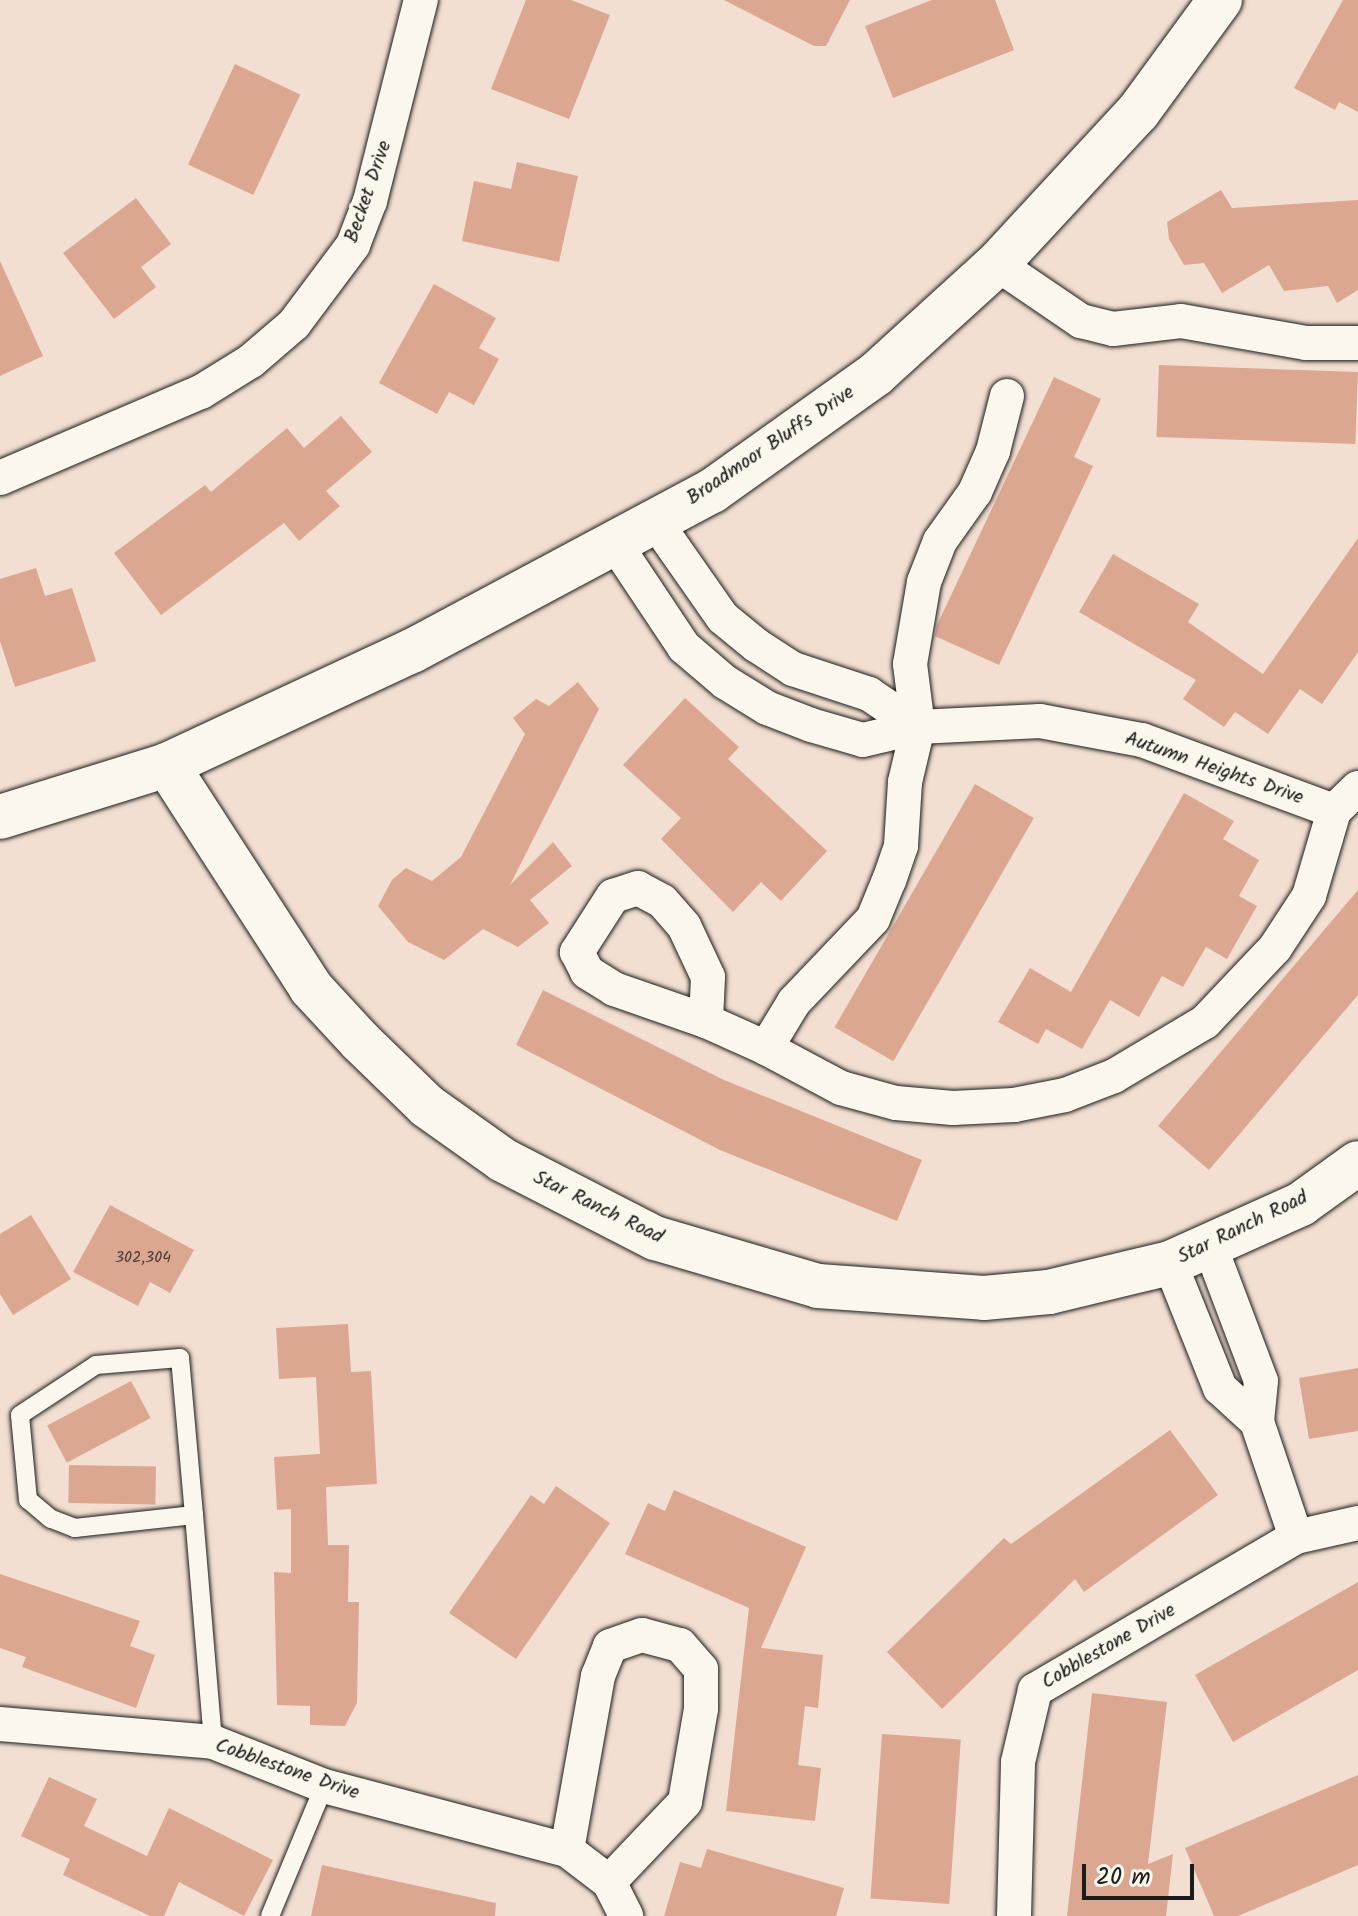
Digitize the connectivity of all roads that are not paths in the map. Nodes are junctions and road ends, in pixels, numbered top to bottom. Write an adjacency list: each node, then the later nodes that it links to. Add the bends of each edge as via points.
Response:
1 (421, 0): 6 (street, Becket Drive, via 370,201 353,245 294,324 251,361 201,392)
2 (1220, 0): 3 (street, Broadmoor Bluffs Drive, via 1138,112)
3 (997, 264): 4 (street, via 1081,321 1113,329 1181,321 1275,339); 7 (street, Broadmoor Bluffs Drive, via 876,374 724,483)
4 (1358, 343)
5 (1007, 396): 9 (street, via 993,451 975,492 940,541 924,582 910,664)
6 (0, 478)
7 (655, 521): 8 (street, Broadmoor Bluffs Drive); 9 (street, via 723,618 756,645 793,669 869,694)
8 (616, 545): 9 (street, Autumn Heights Drive, via 684,647 767,708 863,740); 10 (street, Broadmoor Bluffs Drive, via 412,651)
9 (918, 727): 11 (street, Autumn Heights Drive, via 1040,721 1142,740); 14 (street, via 905,782 901,846 873,919 794,1002)
10 (167, 765): 12 (street); 17 (street, Star Ranch Road, via 311,988 360,1041 427,1106 503,1160 579,1203 655,1238 818,1286 984,1298 1049,1292)
11 (1346, 799): 14 (street, via 1309,896 1275,948 1205,1022 1114,1076 1065,1095 1014,1105 939,1107 896,1103 841,1088)
12 (0, 817)
13 (706, 1021): 14 (street)
14 (766, 1048)
15 (1358, 1163): 16 (street, Star Ranch Road, via 1301,1204)
16 (1210, 1246): 17 (street, Star Ranch Road); 18 (street, via 1261,1381)
17 (1170, 1263): 18 (street, via 1220,1388)
18 (1257, 1422): 21 (street)
19 (194, 1515): 19 (lane, via 180,1358 96,1365 20,1415 28,1500 51,1519 75,1528); 23 (lane)
20 (1358, 1523): 21 (street, Cobblestone Drive)
21 (1296, 1537): 29 (street, Cobblestone Drive, via 1035,1690 1018,1762)
22 (0, 1724): 23 (street, Cobblestone Drive)
23 (213, 1742): 24 (street, Cobblestone Drive)
24 (324, 1786): 25 (street, Cobblestone Drive); 27 (lane)
25 (567, 1850): 26 (street, Cobblestone Drive); 26 (street, via 598,1676 610,1646 642,1635 680,1645 701,1669 701,1709 685,1802)
26 (609, 1882): 28 (street, Cobblestone Drive)
27 (270, 1916)
28 (626, 1916)
29 (1014, 1916)

